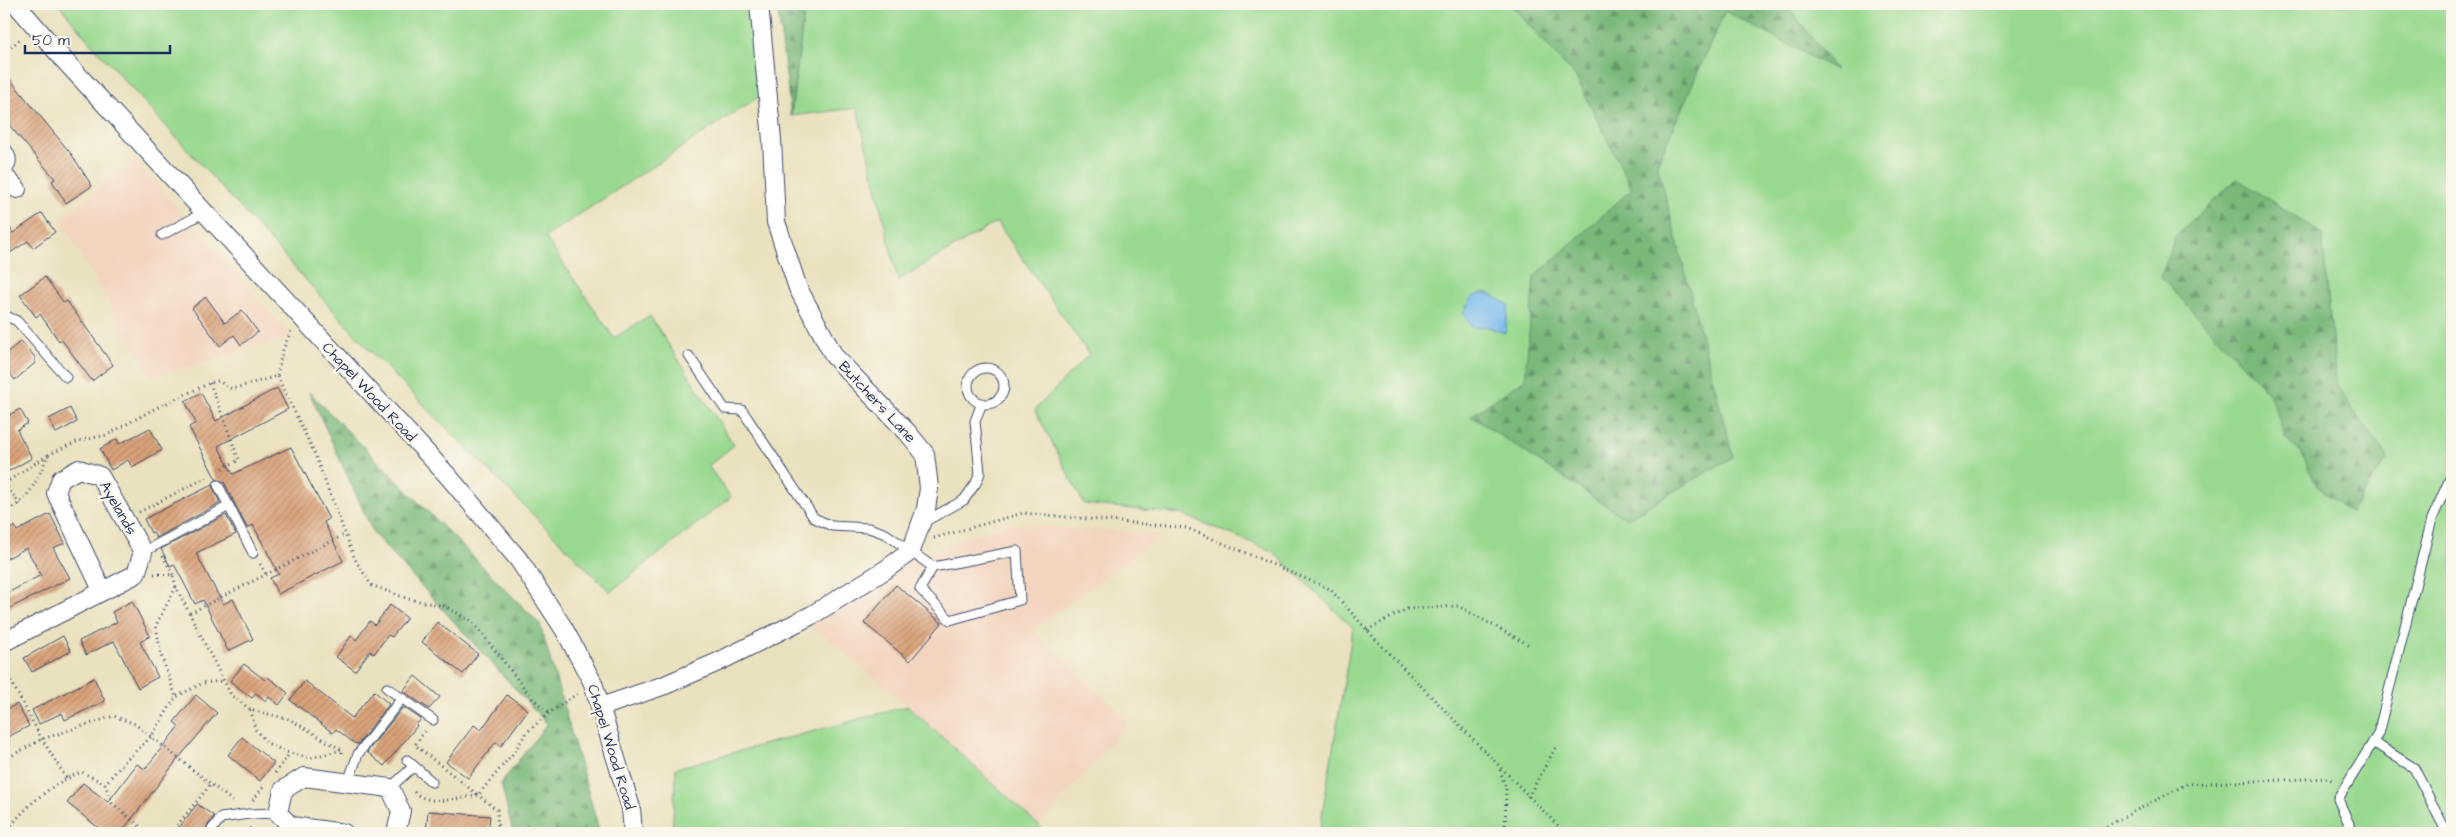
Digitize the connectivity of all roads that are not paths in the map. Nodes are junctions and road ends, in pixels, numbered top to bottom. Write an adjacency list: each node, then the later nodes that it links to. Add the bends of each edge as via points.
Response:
1 (16, 4): 6 (street, Chapel Wood Road)
2 (759, 4): 15 (street, Butchers Lane, via 776,222 798,288 834,356 925,454 928,488)
3 (4, 146): 4 (lane, via 12,155 12,164)
4 (4, 176): 5 (street)
5 (17, 189)
6 (205, 212): 7 (lane); 24 (street, Chapel Wood Road, via 448,476 520,560 564,628 593,683)
7 (162, 235)
8 (4, 315): 10 (lane, via 17,322)
9 (689, 356): 16 (lane, via 725,409 742,410 814,518 832,526 869,528)
10 (66, 377)
11 (982, 403): 11 (lane, via 993,402 1004,390 1000,374 989,368 978,370 968,385 972,397); 15 (lane, via 975,422 980,473 976,483 964,500)
12 (2452, 474): 26 (lane, via 2432,520 2378,734)
13 (218, 485): 14 (lane)
14 (228, 506): 17 (lane); 18 (lane)
15 (922, 523): 16 (street, Butchers Lane)
16 (913, 546): 19 (lane); 24 (street, via 885,570 812,615 718,662)
17 (150, 548): 20 (street, Ayelands, via 136,574); 20 (street, Ayelands, via 125,519 100,476 81,469 61,478 56,493)
18 (253, 553)
19 (933, 567): 19 (lane, via 1018,551 1020,600 950,620 920,589)
20 (102, 590): 21 (street)
21 (4, 642)
22 (387, 688): 23 (lane)
23 (402, 698): 25 (lane); 27 (lane, via 358,754)
24 (601, 707): 34 (street, Chapel Wood Road, via 631,808)
25 (433, 720)
26 (2373, 742): 35 (lane, via 2338,799); 36 (lane, via 2414,768)
27 (348, 782): 29 (street); 30 (street, via 304,777 283,790)
28 (432, 782): 29 (lane, via 410,763)
29 (390, 788): 33 (street, via 401,811)
30 (278, 813): 31 (lane, via 221,818); 32 (street, via 291,826)
31 (209, 833)
32 (344, 833)
33 (396, 833)
34 (633, 833)
35 (2353, 833)
36 (2447, 833)

